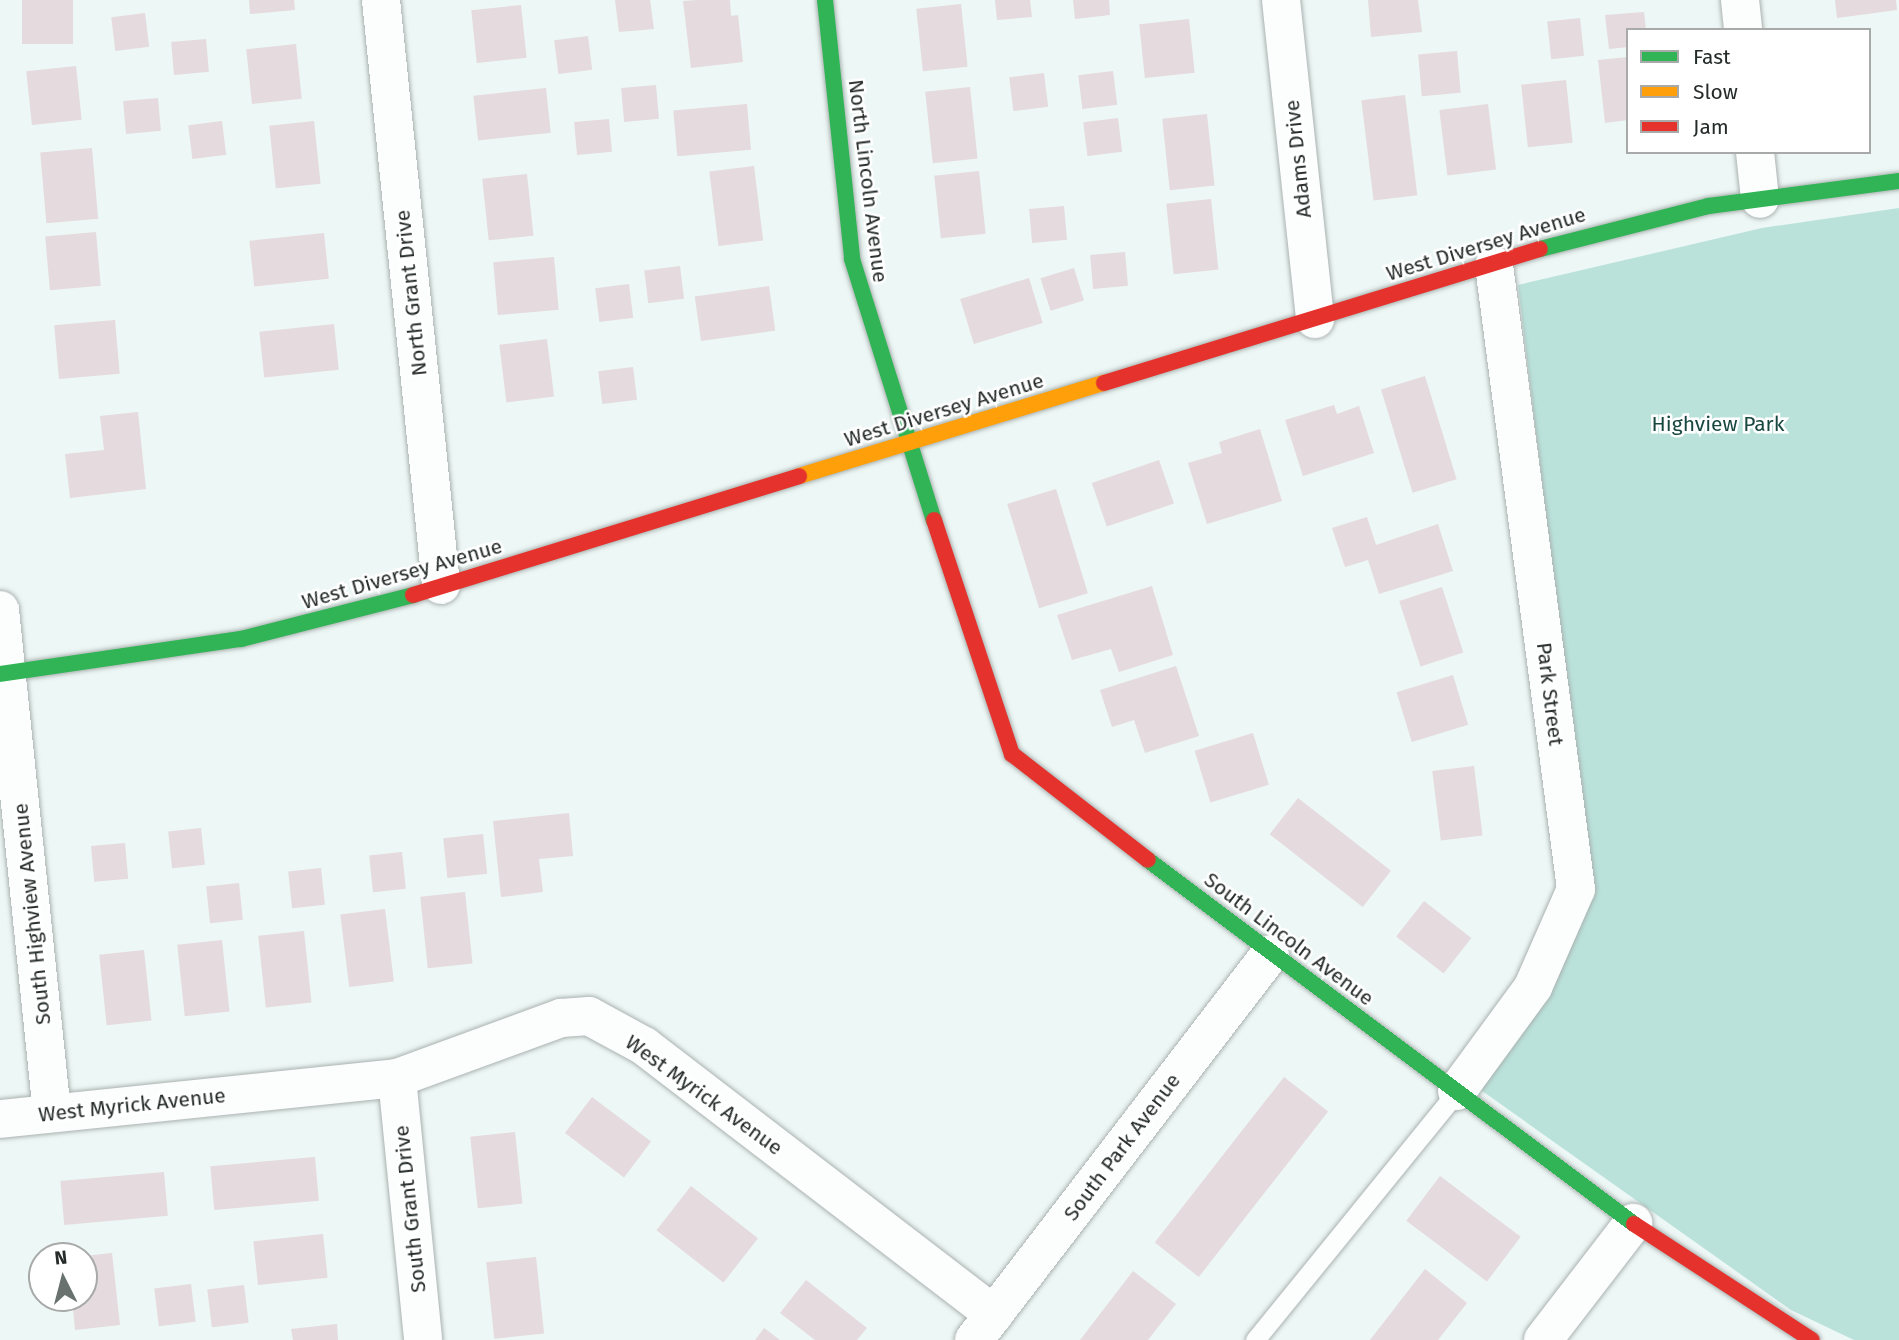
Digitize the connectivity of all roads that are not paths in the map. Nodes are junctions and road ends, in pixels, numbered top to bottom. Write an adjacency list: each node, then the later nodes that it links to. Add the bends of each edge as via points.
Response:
1 (381, 0): 12 (street, North Grant Drive)
2 (825, 0): 11 (street, North Lincoln Avenue, via 852,259)
3 (1281, 0): 10 (street, Adams Drive)
4 (1740, 0): 5 (street)
5 (1743, 28)
6 (1755, 154): 8 (street)
7 (1899, 181): 8 (street, West Diversey Avenue)
8 (1760, 199): 9 (street, West Diversey Avenue, via 1657,215)
9 (1494, 265): 10 (street, West Diversey Avenue); 17 (street, Park Street, via 1576,889 1532,987)
10 (1315, 318): 11 (street, West Diversey Avenue)
11 (909, 443): 12 (street, West Diversey Avenue); 15 (street, South Lincoln Avenue, via 1012,754)
12 (441, 585): 14 (street, West Diversey Avenue, via 340,617 241,639)
13 (0, 610): 14 (street, South Highview Avenue)
14 (3, 674): 18 (street, South Highview Avenue)
15 (1270, 954): 17 (street, South Lincoln Avenue); 22 (street, South Park Avenue)
16 (397, 1078): 18 (street, West Myrick Avenue); 22 (street, West Myrick Avenue, via 561,1018 589,1016 644,1046); 23 (street, South Grant Drive)
17 (1457, 1091): 20 (street, South Lincoln Avenue); 24 (lane)
18 (52, 1113): 19 (street, West Myrick Avenue)
19 (0, 1119)
20 (1633, 1223): 21 (street, South Lincoln Avenue); 25 (street)
21 (1782, 1321): 26 (lane); 27 (street, South Lincoln Avenue)
22 (984, 1327)
23 (423, 1340)
24 (1255, 1340)
25 (1543, 1340)
26 (1775, 1340)
27 (1812, 1340)

